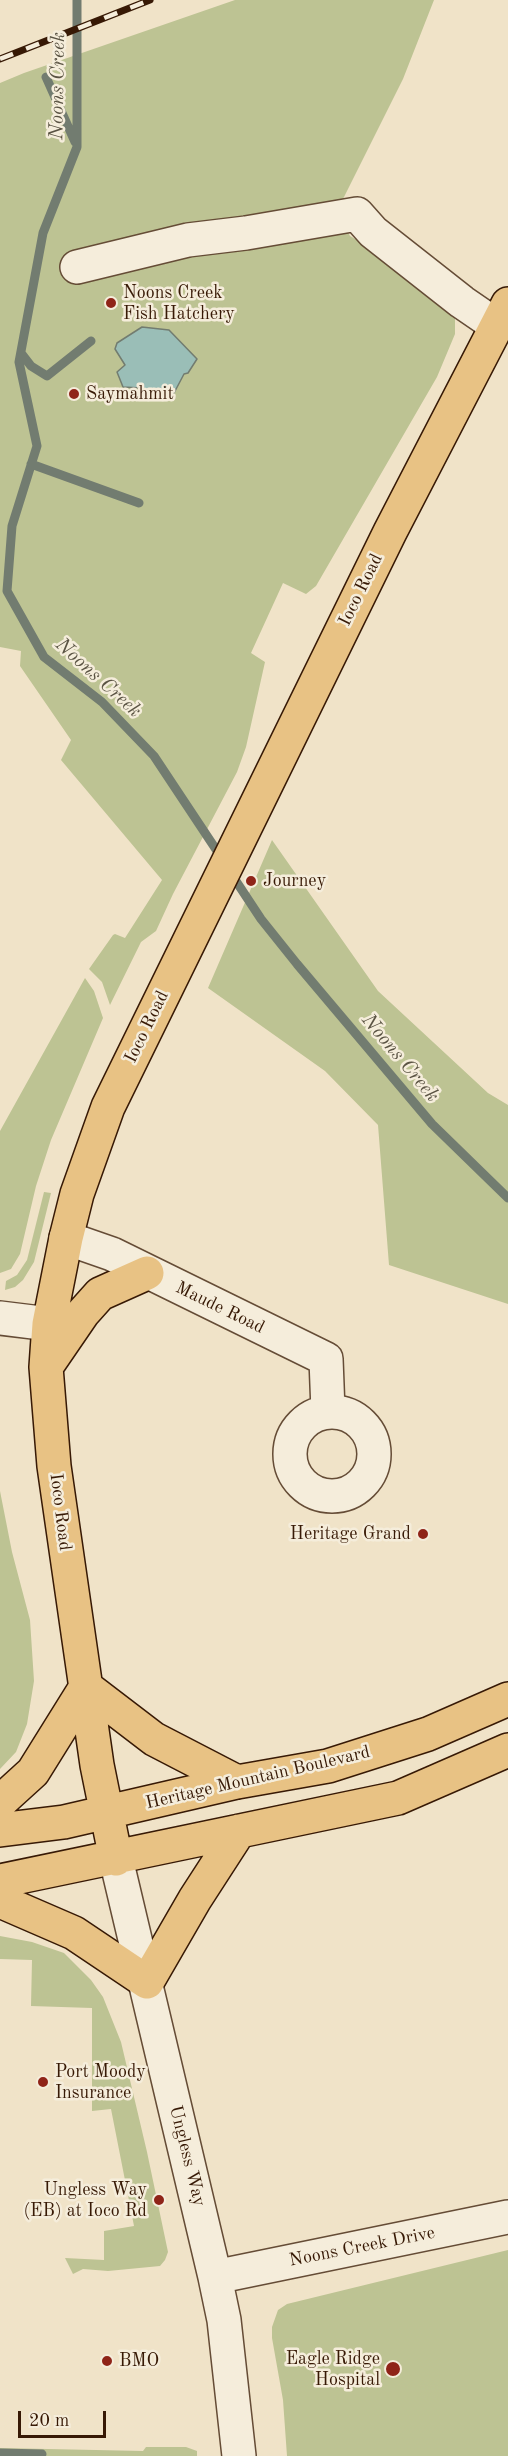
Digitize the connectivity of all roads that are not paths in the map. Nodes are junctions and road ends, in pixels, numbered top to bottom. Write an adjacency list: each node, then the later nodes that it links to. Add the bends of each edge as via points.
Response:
1 (77, 267): 2 (street, via 188,240 357,214 373,232 462,302)
2 (502, 315): 3 (main road, Ioco Road, via 390,532 108,1107)
3 (66, 1238): 4 (street, Maude Road, via 112,1254); 6 (main road, Ioco Road)
4 (147, 1273): 7 (main road, via 100,1294); 8 (street, Maude Road, via 326,1359)
5 (0, 1318): 6 (street)
6 (49, 1324): 7 (main road, Ioco Road)
7 (46, 1367): 9 (main road, Ioco Road, via 54,1466)
8 (328, 1411)
9 (86, 1687): 12 (main road, via 154,1739); 13 (main road, via 33,1772); 14 (main road, Ioco Road)
10 (508, 1699): 12 (main road, Heritage Mountain Boulevard, via 392,1747 328,1766)
11 (508, 1750): 16 (main road, via 398,1798)
12 (237, 1782): 14 (main road, Heritage Mountain Boulevard)
13 (0, 1802)
14 (108, 1812): 15 (main road); 17 (main road, Ioco Road)
15 (0, 1830)
16 (239, 1832): 17 (main road); 20 (main road)
17 (116, 1859): 18 (main road); 20 (street, Ungless Way)
18 (0, 1881)
19 (0, 1902): 20 (main road, via 74,1933)
20 (147, 1982): 22 (street, Ungless Way)
21 (508, 2217): 22 (street, Noons Creek Drive)
22 (215, 2277): 23 (street, Ungless Way, via 224,2320)
23 (239, 2456)

